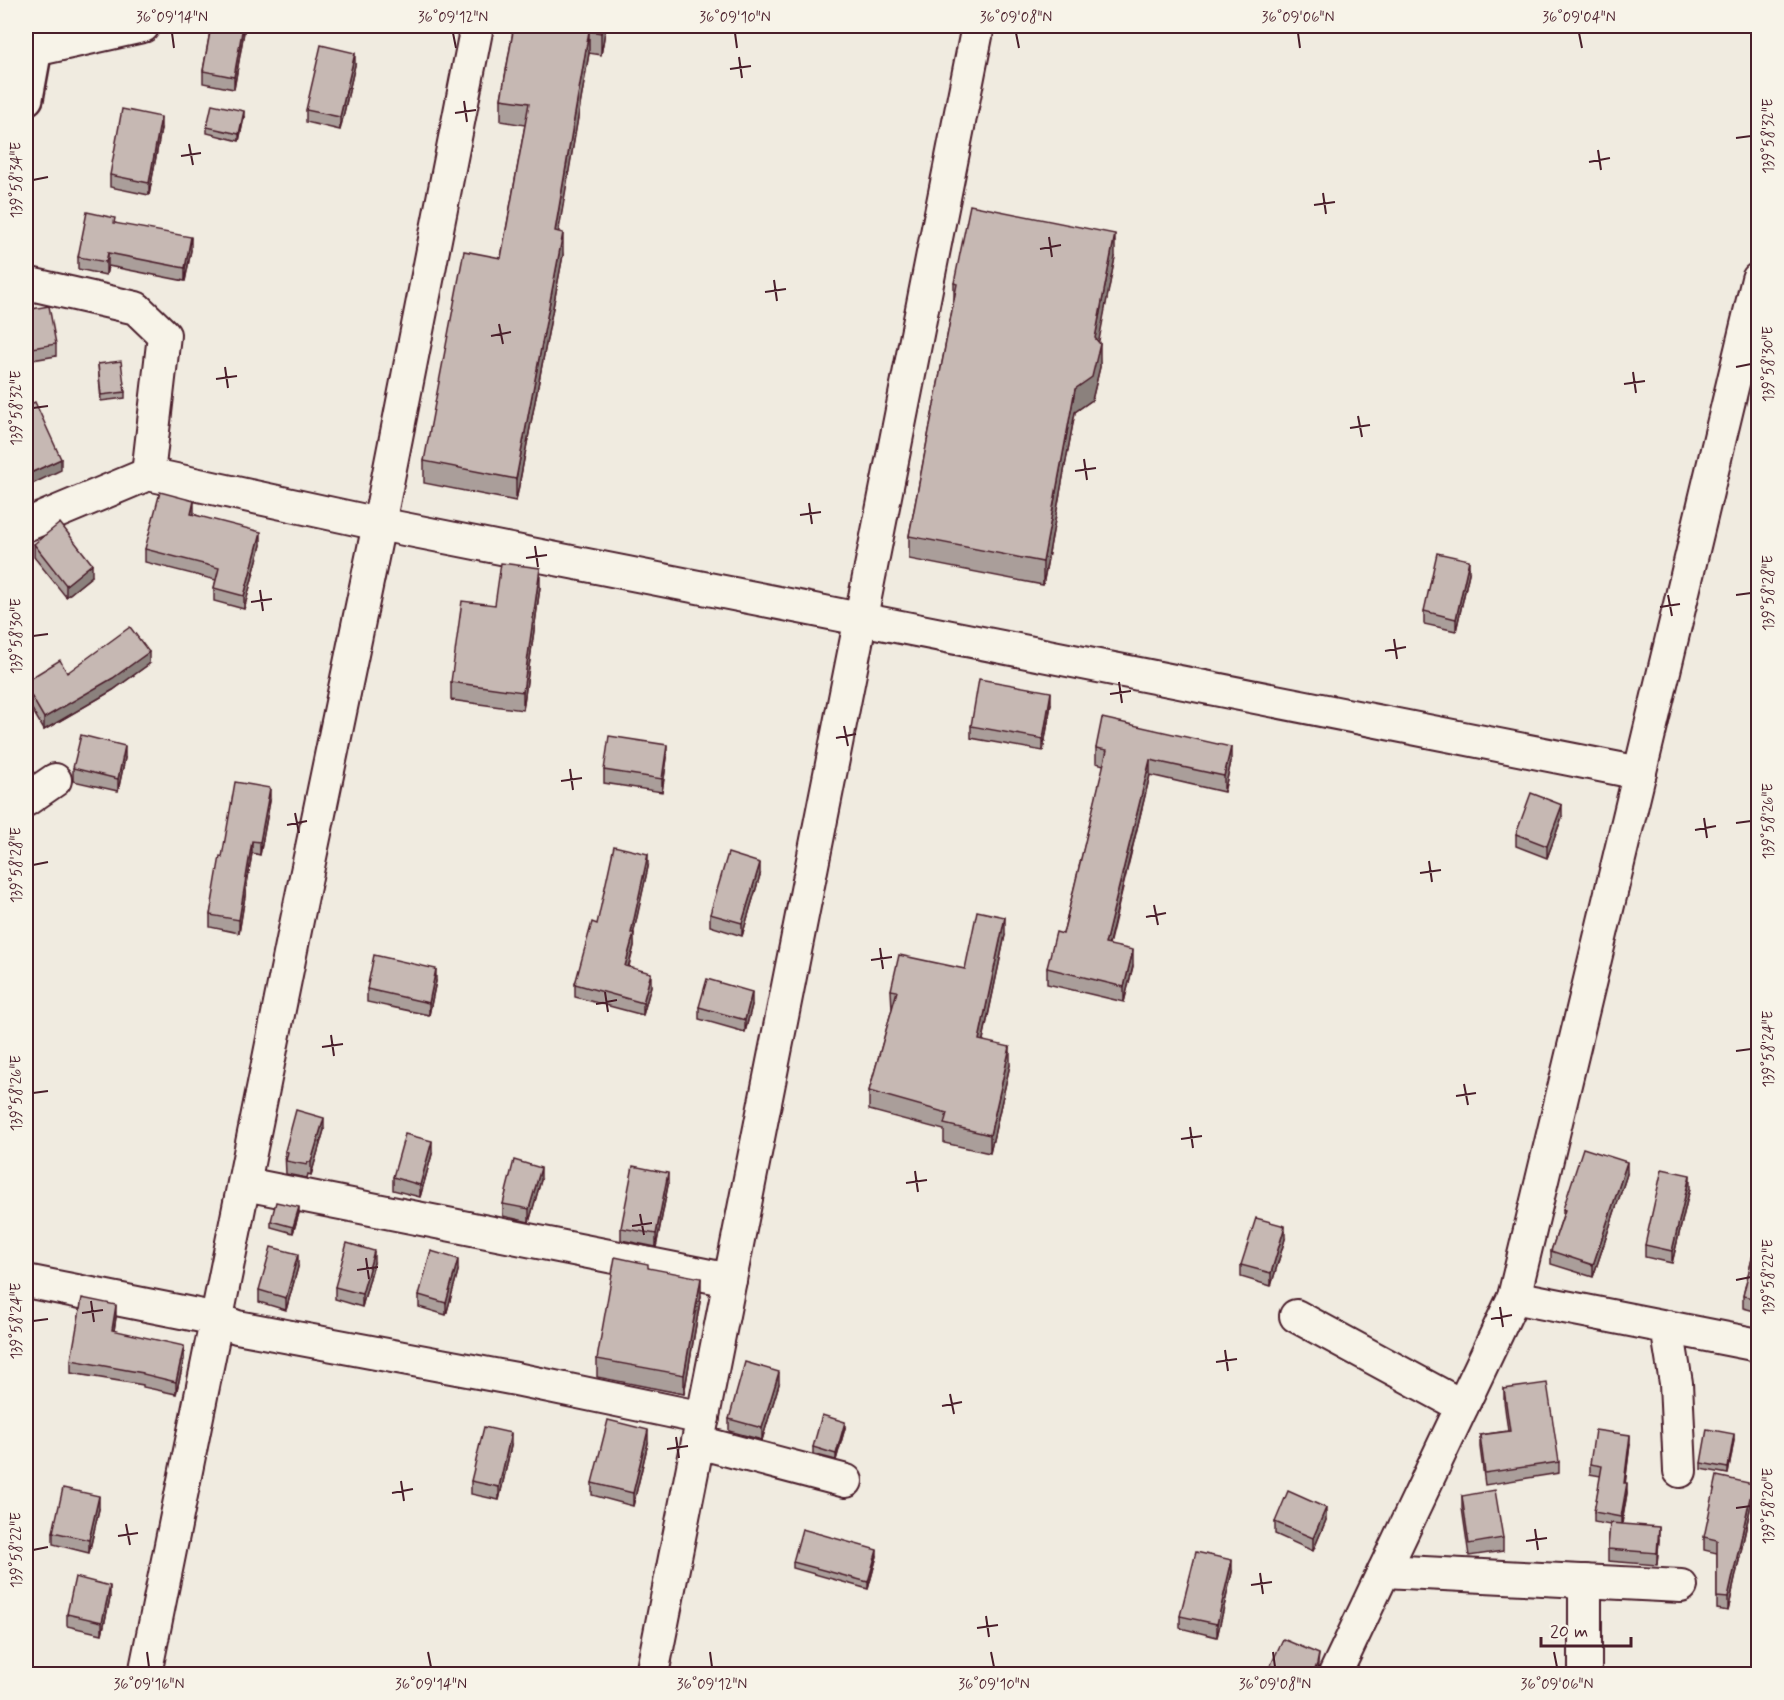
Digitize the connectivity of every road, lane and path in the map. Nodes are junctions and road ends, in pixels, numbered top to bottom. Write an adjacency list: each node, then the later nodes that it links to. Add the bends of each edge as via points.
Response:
1 (143, 26): 4 (street)
2 (477, 26): 9 (street)
3 (978, 26): 11 (street)
4 (37, 38): 5 (main road)
5 (26, 98)
6 (1758, 279): 12 (street)
7 (26, 283): 8 (street, via 136,308 164,335)
8 (148, 474): 9 (street); 10 (street)
9 (379, 524): 11 (street); 15 (street)
10 (26, 525)
11 (861, 619): 12 (street); 16 (street)
12 (1640, 773): 18 (street)
13 (55, 780): 14 (street)
14 (26, 800)
15 (245, 1184): 16 (street); 20 (street)
16 (730, 1280): 24 (street)
17 (26, 1281): 20 (street)
18 (1515, 1297): 21 (street); 23 (street)
19 (1296, 1316): 23 (street)
20 (217, 1319): 24 (street, via 516,1379); 30 (street)
21 (1667, 1327): 22 (street); 25 (street, via 1676,1383)
22 (1758, 1345)
23 (1462, 1406): 27 (street)
24 (701, 1430): 26 (street); 31 (street)
25 (1680, 1471)
26 (846, 1481)
27 (1384, 1571): 28 (street); 32 (street)
28 (1585, 1581): 29 (street); 33 (street)
29 (1681, 1586)
30 (145, 1674)
31 (652, 1674)
32 (1335, 1674)
33 (1585, 1674)

